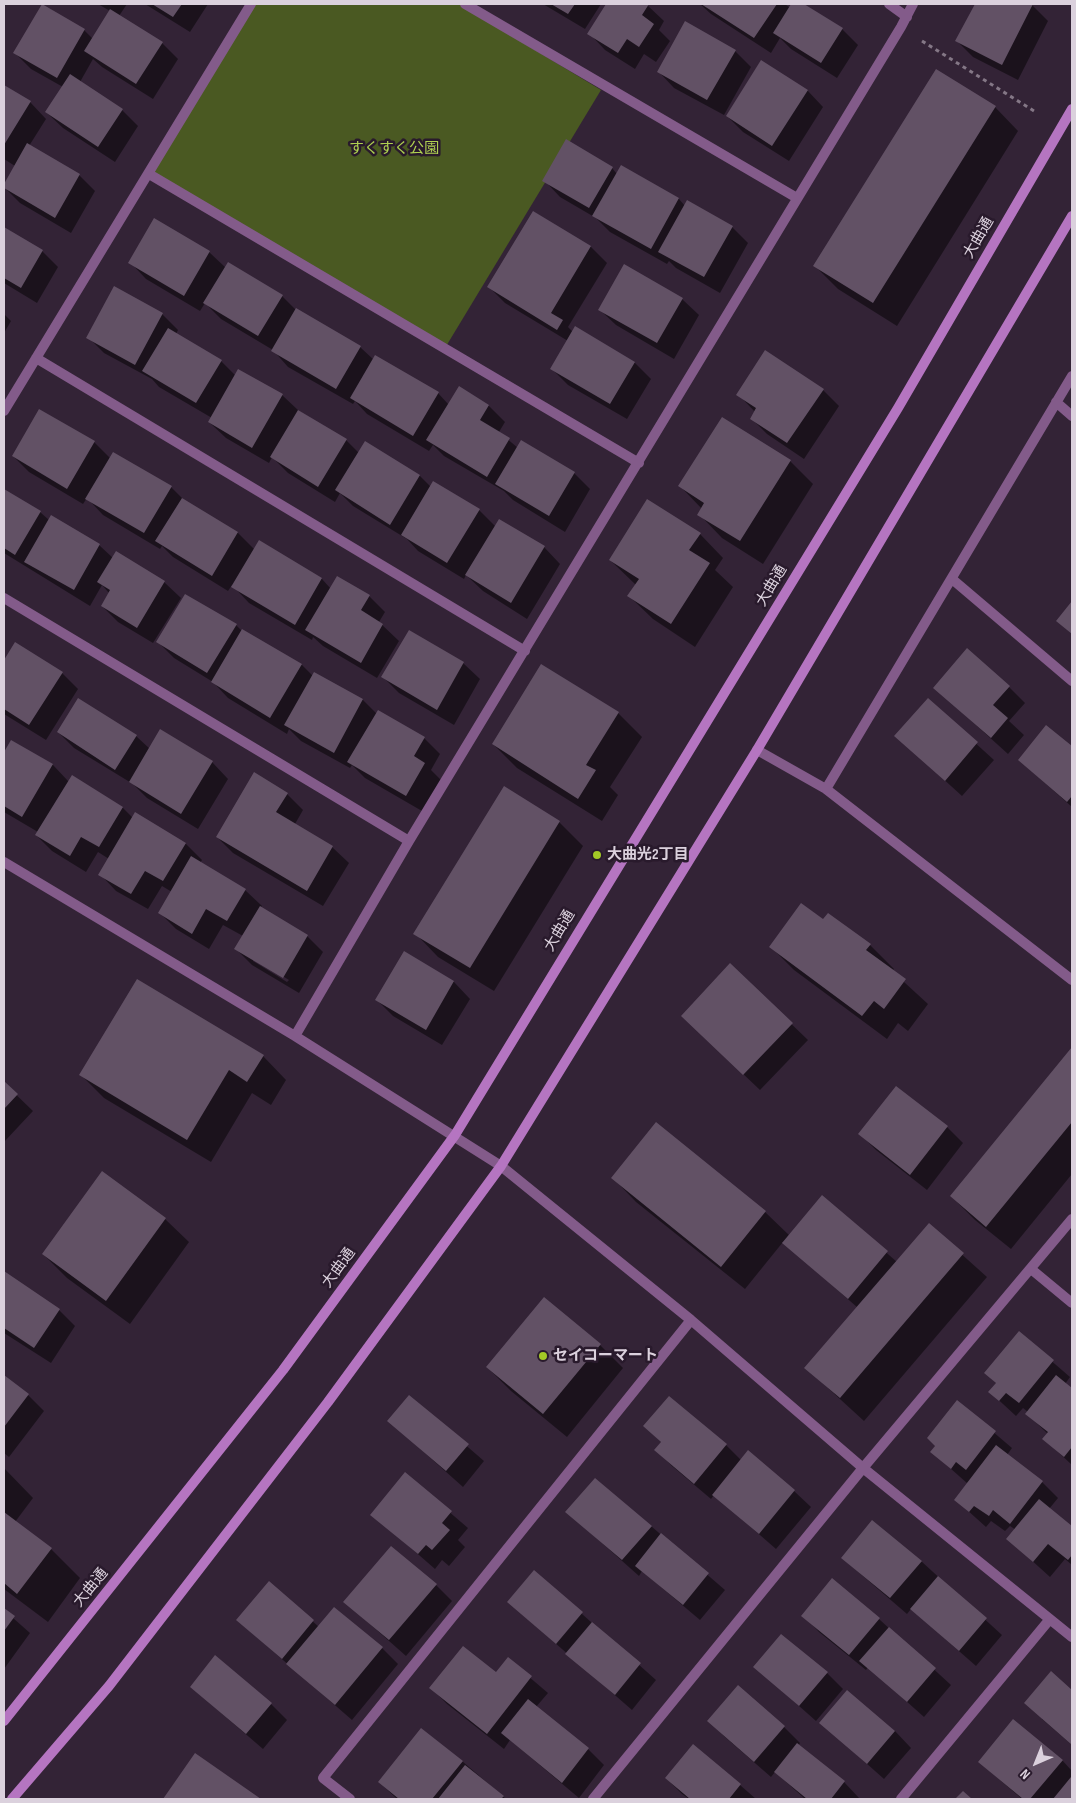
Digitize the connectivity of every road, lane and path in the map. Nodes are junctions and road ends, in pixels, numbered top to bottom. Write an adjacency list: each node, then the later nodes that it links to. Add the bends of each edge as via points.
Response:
1 (251, 4): 9 (street)
2 (465, 4): 10 (street)
3 (889, 4): 5 (street)
4 (913, 4): 5 (street)
5 (908, 17): 6 (street)
6 (901, 28): 8 (path); 10 (street)
7 (1072, 108): 28 (street, 大曲通, via 898,408)
8 (1034, 111)
9 (149, 174): 12 (street); 17 (street)
10 (797, 198): 17 (street)
11 (1072, 216): 22 (street)
12 (36, 358): 15 (street); 20 (street)
13 (1072, 376): 14 (street)
14 (1056, 402): 16 (street); 18 (street)
15 (4, 411)
16 (1072, 416)
17 (639, 463): 20 (street)
18 (952, 579): 21 (street); 23 (street)
19 (4, 598): 24 (street)
20 (525, 651): 24 (street)
21 (1072, 680)
22 (757, 750): 23 (street); 29 (street)
23 (826, 790): 26 (street)
24 (409, 841): 27 (street)
25 (4, 862): 27 (street)
26 (1072, 980)
27 (295, 1036): 28 (street)
28 (455, 1135): 29 (street); 37 (street, 大曲通, via 283,1370)
29 (501, 1166): 33 (street); 38 (street, via 328,1402 109,1686)
30 (1072, 1219): 31 (street)
31 (1031, 1269): 32 (street); 34 (street)
32 (1072, 1303)
33 (691, 1320): 34 (street); 39 (street, via 323,1778)
34 (863, 1468): 35 (street); 40 (street)
35 (1050, 1619): 36 (street); 41 (street)
36 (1072, 1637)
37 (4, 1721)
38 (12, 1799)
39 (350, 1799)
40 (593, 1799)
41 (901, 1799)

